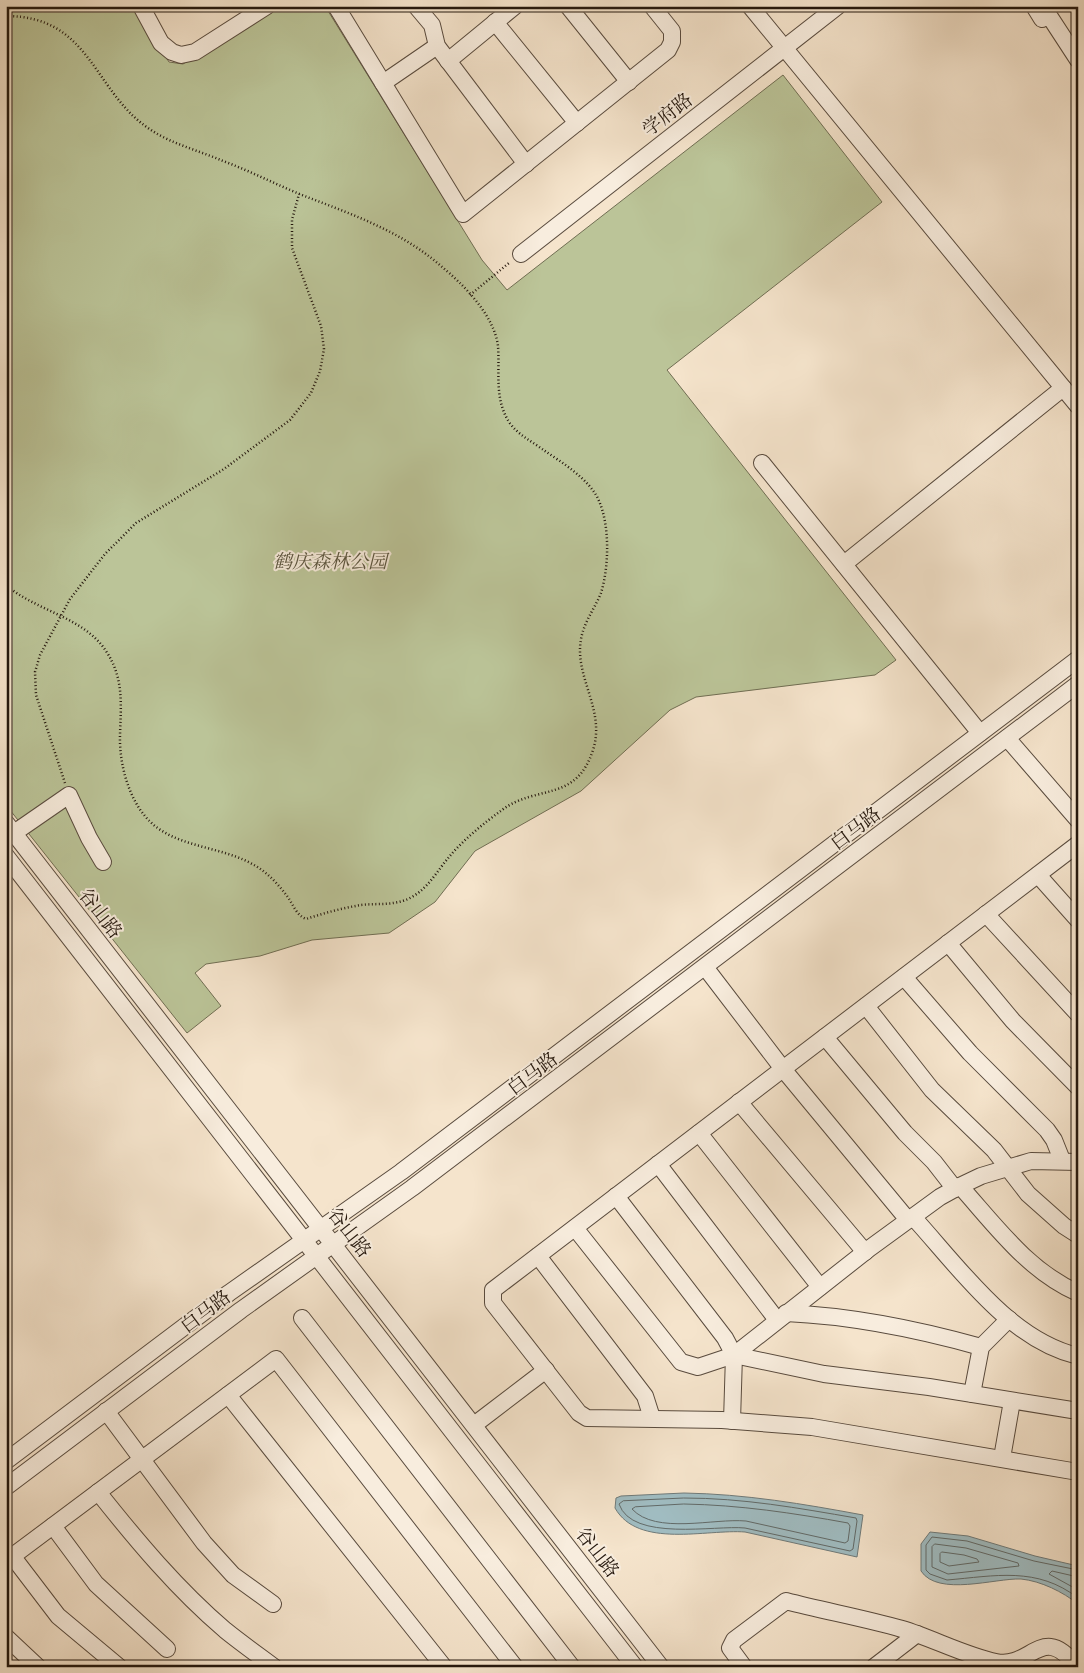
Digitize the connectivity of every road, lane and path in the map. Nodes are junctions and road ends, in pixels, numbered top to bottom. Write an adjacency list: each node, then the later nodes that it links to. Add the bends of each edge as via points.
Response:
1 (141, 6): 2 (street, via 161,43 181,55 195,52)
2 (267, 6)
3 (336, 6): 17 (street)
4 (416, 6): 12 (street, via 432,26)
5 (568, 6): 16 (street)
6 (652, 6): 16 (street, via 672,31 672,42 664,54)
7 (750, 6): 13 (street)
8 (838, 6): 13 (street, 学府路)
9 (1034, 6): 14 (street, via 1042,18 1048,14)
10 (505, 12): 15 (street); 18 (street)
11 (6, 16): 20 (path, via 39,21 68,35 121,102 151,131)
12 (437, 46): 15 (street); 17 (street)
13 (784, 48): 21 (street, 学府路); 25 (street)
14 (1078, 60)
15 (448, 61): 19 (street)
16 (629, 82): 18 (street)
17 (383, 83): 19 (street, via 463,214)
18 (577, 123): 19 (street)
19 (526, 164)
20 (299, 194): 24 (path, via 357,215 393,234 432,258); 30 (path, via 292,220 292,248 321,326 324,349 311,393 290,420 224,469 131,528 80,583)
21 (521, 254): 24 (path)
22 (6, 277): 23 (path)
23 (6, 287)
24 (470, 295): 30 (path, via 496,337 498,391 502,408 511,424 520,435 586,483 599,501 604,516 606,561 602,591 583,632 580,653 597,733 586,766 569,784 504,808 457,849 428,884 411,898 392,904 363,905 306,919 274,880 256,866 168,834 144,815 134,800 123,762 120,735 122,696 117,672 99,641)
25 (1063, 388): 26 (street); 28 (street)
26 (1078, 406)
27 (762, 463): 28 (street)
28 (844, 564): 33 (street)
29 (6, 585): 30 (path)
30 (60, 617): 35 (path, via 40,655 35,683 36,695)
31 (1078, 659): 33 (street, 白马路)
32 (1078, 684): 34 (street, 白马路)
33 (980, 733): 60 (street, 白马路, via 408,1166)
34 (1007, 738): 36 (street); 45 (street, 白马路)
35 (69, 794): 37 (street); 40 (street, via 88,838)
36 (1078, 820)
37 (10, 828): 60 (street, 谷山路)
38 (1078, 844): 41 (street)
39 (6, 856): 63 (street)
40 (103, 862)
41 (1038, 875): 42 (street); 43 (street)
42 (986, 914): 44 (street); 48 (street)
43 (1078, 920)
44 (948, 943): 46 (street); 51 (street, via 1013,1021)
45 (705, 966): 50 (street); 64 (street, 白马路)
46 (904, 977): 47 (street); 54 (street, via 970,1053 1047,1130)
47 (866, 1006): 49 (street); 56 (street, via 932,1090 994,1150)
48 (1078, 1014)
49 (824, 1037): 50 (street); 57 (street, via 905,1133)
50 (783, 1069): 52 (street); 59 (street)
51 (1078, 1087)
52 (740, 1102): 53 (street); 65 (street)
53 (699, 1133): 55 (street); 68 (street)
54 (1070, 1161): 56 (street, via 1031,1161)
55 (658, 1164): 58 (street); 70 (street)
56 (1006, 1168): 57 (street); 62 (street, via 1045,1211)
57 (957, 1187): 59 (street); 69 (street, via 1029,1261)
58 (616, 1196): 61 (street); 74 (street, via 725,1338)
59 (910, 1219): 65 (street); 72 (street)
60 (321, 1228): 63 (street, 白马路); 64 (street, 谷山路)
61 (575, 1228): 67 (street); 74 (street, via 682,1362 698,1367)
62 (1078, 1234)
63 (305, 1240): 66 (street); 87 (street, 白马路, via 229,1293)
64 (334, 1244): 66 (street, 白马路); 84 (street, 谷山路)
65 (865, 1252): 68 (street)
66 (317, 1256): 80 (street, 白马路); 105 (street)
67 (538, 1256): 76 (street, via 493,1290 493,1303); 82 (street, via 645,1396)
68 (820, 1287): 70 (street)
69 (1078, 1293)
70 (781, 1317): 73 (street, via 871,1321); 74 (street)
71 (302, 1318): 104 (street)
72 (1009, 1319): 73 (street); 75 (street, via 1041,1341)
73 (982, 1348): 77 (street)
74 (734, 1355): 77 (street, via 824,1374); 83 (street)
75 (1078, 1356)
76 (546, 1370): 82 (street, via 587,1418); 84 (street)
77 (972, 1394): 79 (street)
78 (228, 1395): 86 (street); 97 (street, via 276,1359); 103 (street)
79 (1012, 1401): 81 (street); 85 (street)
80 (106, 1411): 86 (street); 89 (street, 白马路)
81 (1078, 1411)
82 (652, 1418): 83 (street)
83 (732, 1420): 85 (street, via 812,1428)
84 (474, 1426): 106 (street, 谷山路)
85 (1002, 1458): 88 (street)
86 (142, 1459): 90 (street); 93 (street, via 218,1560)
87 (6, 1461)
88 (1078, 1472)
89 (6, 1487)
90 (98, 1492): 91 (street); 102 (street, via 140,1544 196,1603)
91 (53, 1526): 92 (street); 96 (street, via 96,1584)
92 (9, 1559): 101 (street, via 58,1616)
93 (273, 1604)
94 (917, 1634): 98 (street); 99 (street); 107 (street, via 786,1602 734,1640 730,1648)
95 (6, 1637): 100 (street)
96 (167, 1649)
97 (508, 1664)
98 (1010, 1664): 108 (street, via 1049,1646 1066,1653)
99 (877, 1666)
100 (38, 1667)
101 (119, 1667)
102 (274, 1667)
103 (444, 1667)
104 (572, 1667)
105 (635, 1667)
106 (661, 1667)
107 (744, 1667)
108 (1077, 1667)

